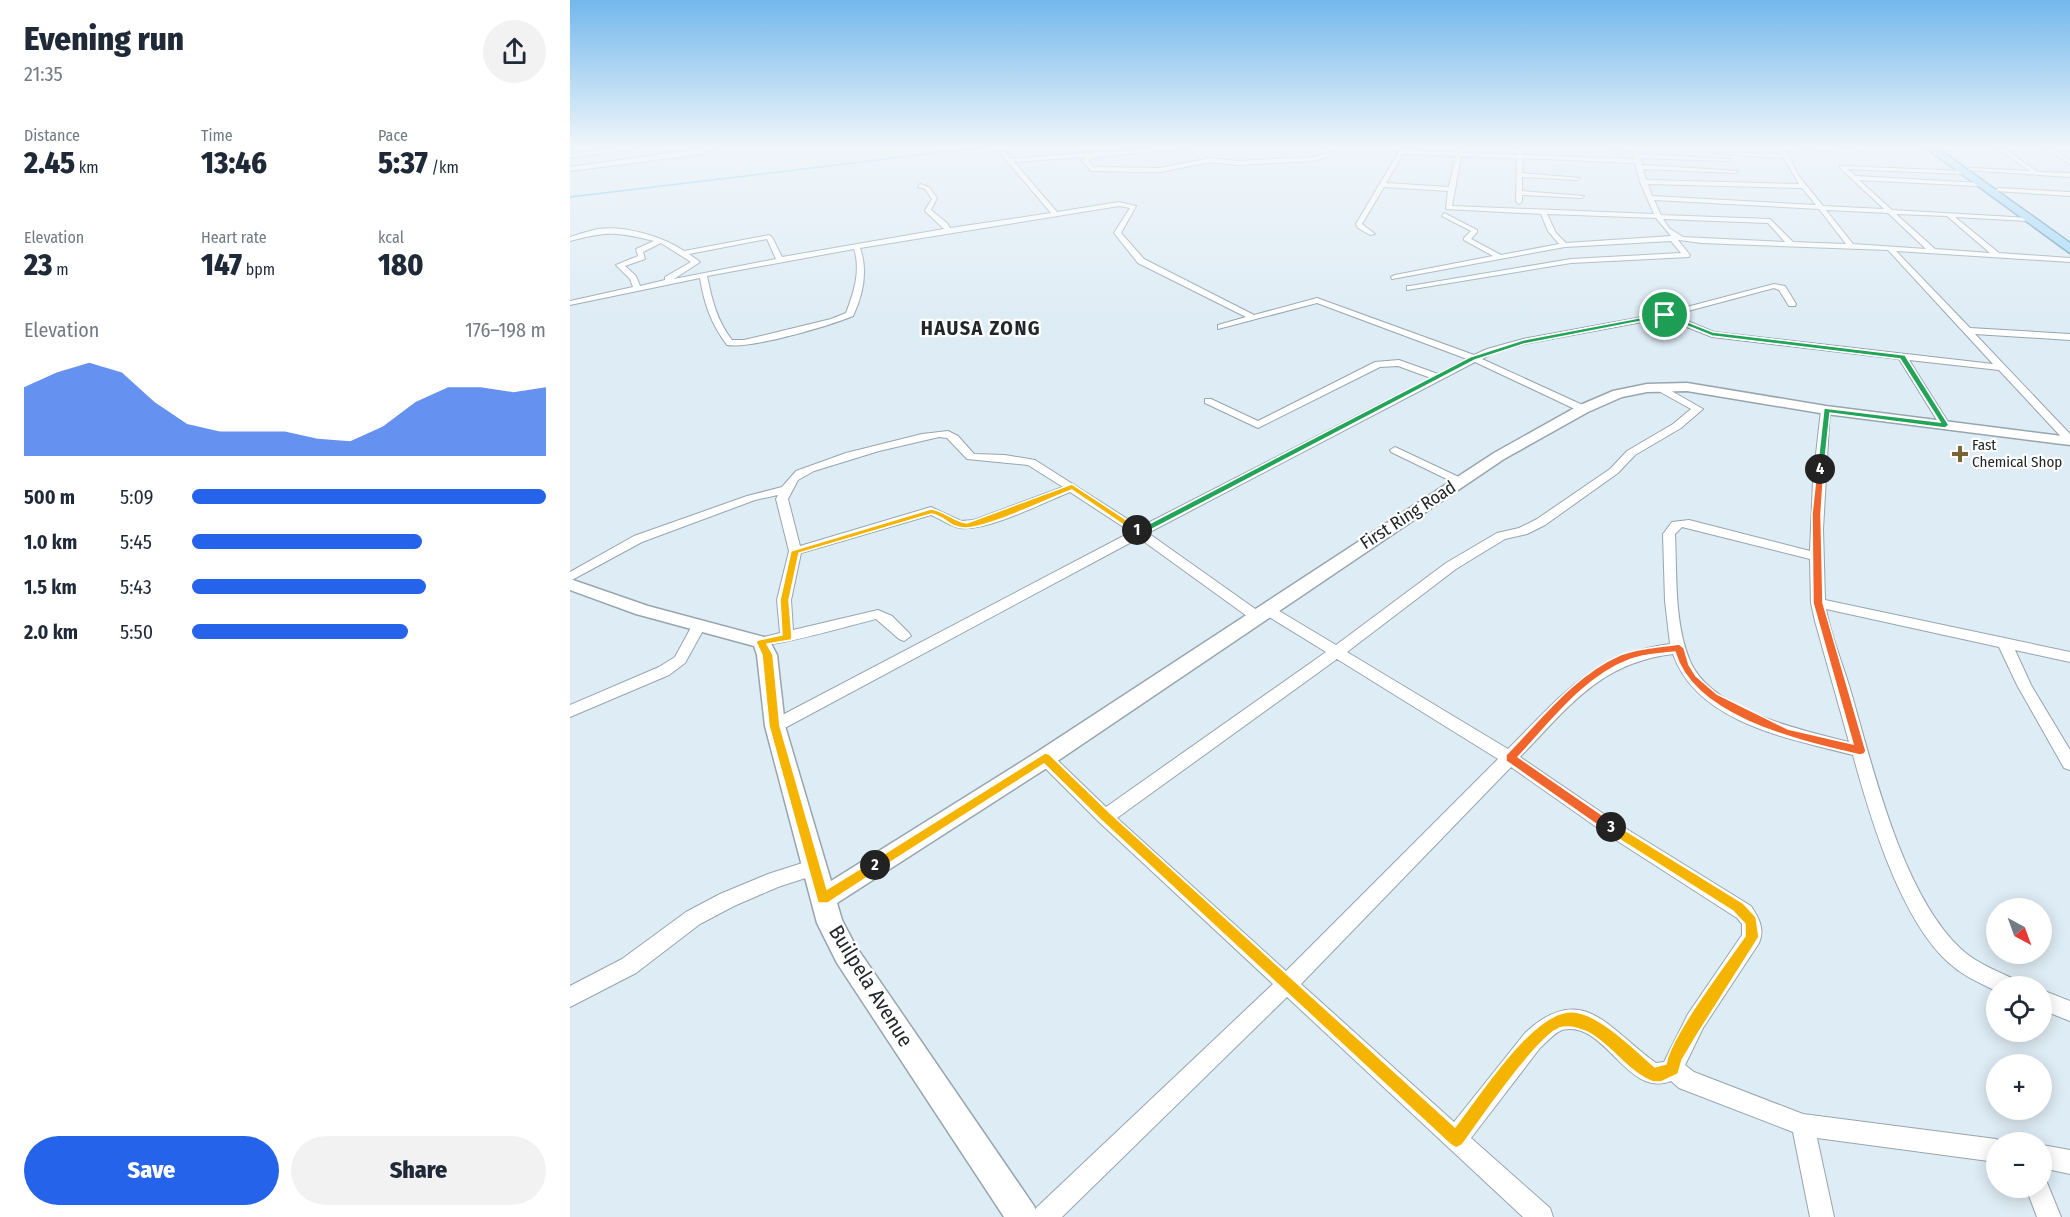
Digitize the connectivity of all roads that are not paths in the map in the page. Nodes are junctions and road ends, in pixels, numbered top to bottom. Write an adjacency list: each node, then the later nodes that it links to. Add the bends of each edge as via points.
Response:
1 (931, 205): 23 (street, via 929,212)
2 (1048, 205): 16 (street)
3 (1371, 205): 24 (street, via 1359,224)
4 (1448, 205): 14 (street, via 1448,208)
5 (1518, 205): 14 (street)
6 (1583, 205): 18 (street)
7 (1653, 205): 21 (street)
8 (1765, 205): 13 (street)
9 (1818, 205): 13 (street)
10 (1884, 205): 17 (street)
11 (2008, 205): 22 (highway)
12 (2019, 205): 28 (highway)
13 (1820, 208): 17 (street); 33 (street)
14 (1518, 210): 15 (street)
15 (1543, 212): 18 (street); 30 (street, via 1549,230)
16 (1055, 213): 23 (street); 53 (street, via 1132,205 1117,233 1136,256)
17 (1893, 213): 20 (street); 37 (street)
18 (1585, 214): 21 (street)
19 (1444, 215): 40 (street, via 1472,228 1475,231 1466,237 1468,240)
20 (1950, 216): 22 (street); 39 (street)
21 (1659, 217): 25 (street); 31 (street, via 1770,221)
22 (2028, 219): 35 (highway)
23 (948, 231): 32 (street)
24 (1372, 234)
25 (1676, 238): 30 (street); 31 (street); 44 (street, via 1686,255)
26 (570, 239): 27 (street, via 611,230)
27 (661, 240): 38 (street); 49 (street, via 639,251 642,257 620,265)
28 (2070, 241)
29 (733, 244): 38 (street); 41 (street, via 731,250); 42 (street, via 769,237)
30 (1565, 244): 34 (street)
31 (1792, 245): 33 (street)
32 (856, 246): 42 (street); 45 (street, via 861,275 850,314 744,344 730,343 720,330 708,305)
33 (1851, 246): 36 (street)
34 (1549, 249): 40 (street); 44 (street)
35 (2070, 249)
36 (1891, 250): 37 (street); 55 (street)
37 (1934, 252): 39 (street)
38 (684, 253): 41 (street)
39 (1998, 256): 43 (street)
40 (1500, 257): 46 (street)
41 (695, 260): 47 (street, via 668,277)
42 (780, 260): 45 (street)
43 (2070, 260)
44 (1571, 261): 48 (street)
45 (703, 275): 47 (street)
46 (1395, 277)
47 (668, 282): 49 (street)
48 (1410, 288)
49 (638, 289): 50 (street)
50 (570, 303)
51 (1792, 304): 52 (street, via 1782,288 1773,286)
52 (1665, 315): 57 (street, via 1712,334); 58 (street, via 1523,342)
53 (1253, 318): 54 (street); 58 (street, via 1317,300)
54 (1221, 327)
55 (1969, 331): 56 (street); 59 (street)
56 (2070, 337)
57 (1903, 357): 59 (street); 65 (street)
58 (1473, 358): 60 (street); 63 (street)
59 (2003, 368): 66 (street)
60 (1437, 377): 62 (street, via 1399,363 1378,364 1258,425); 71 (street)
61 (1658, 387): 63 (street, First Ring Road, via 1618,394); 64 (street, First Ring Road, via 1687,387); 84 (street, via 1698,409 1631,453 1614,471 1541,522 1501,536 1451,566)
62 (1208, 401)
63 (1583, 409): 68 (street, First Ring Road)
64 (1827, 410): 65 (street, First Ring Road); 73 (street, via 1816,514)
65 (1945, 425): 66 (street, First Ring Road)
66 (2070, 441)
67 (1395, 450): 68 (street)
68 (1459, 481): 77 (street, First Ring Road)
69 (1072, 487): 70 (street, via 1031,462 971,457 951,435 943,433 812,468 796,476); 71 (street); 72 (street, via 967,525 954,524 942,513 931,511)
70 (787, 489): 72 (street, via 783,507); 74 (street, via 638,539)
71 (1140, 532): 77 (street); 87 (street)
72 (795, 551): 80 (street, via 784,600)
73 (1817, 557): 76 (street); 83 (street, via 1689,524 1674,525 1669,534 1671,602)
74 (570, 577)
75 (570, 584): 78 (street)
76 (1818, 603): 82 (street); 88 (street)
77 (1261, 612): 84 (street); 89 (street, First Ring Road)
78 (699, 625): 81 (street); 86 (street, via 680,660 664,671)
79 (904, 636): 80 (street, via 878,614)
80 (787, 637): 81 (street)
81 (761, 642): 87 (street, Builpela Avenue, via 767,655)
82 (2005, 644): 85 (street); 91 (street)
83 (1679, 648): 88 (street, via 1692,678 1713,697 1785,732); 90 (street, via 1625,657 1602,669 1579,687)
84 (1337, 652): 90 (street); 92 (street)
85 (2070, 657)
86 (570, 711)
87 (775, 726): 93 (street, Builpela Avenue)
88 (1860, 751): 95 (street, via 1896,862 1915,901 1948,950)
89 (1045, 758): 92 (street); 94 (street, First Ring Road)
90 (1510, 758): 96 (street); 100 (street, via 1611,828 1738,907 1752,922 1752,937 1692,1029)
91 (2070, 764)
92 (1105, 817): 96 (street)
93 (815, 867): 94 (street, Builpela Avenue); 97 (street, via 774,880 693,918 629,966)
94 (823, 899): 107 (street, Builpela Avenue, via 846,954)
95 (1986, 976)
96 (1287, 984): 102 (street); 108 (street)
97 (570, 997)
98 (2052, 1004): 99 (street)
99 (2070, 1011)
100 (1673, 1069): 101 (street, via 1687,1080); 102 (street, via 1653,1074 1594,1028 1575,1019 1556,1021 1511,1066)
101 (1803, 1125): 103 (street); 110 (street)
102 (1456, 1139): 109 (street)
103 (1986, 1150)
104 (2052, 1159): 105 (street)
105 (2070, 1162)
106 (2042, 1198): 111 (street)
107 (1023, 1217)
108 (1046, 1217)
109 (1541, 1217)
110 (1822, 1217)
111 (2049, 1217)

